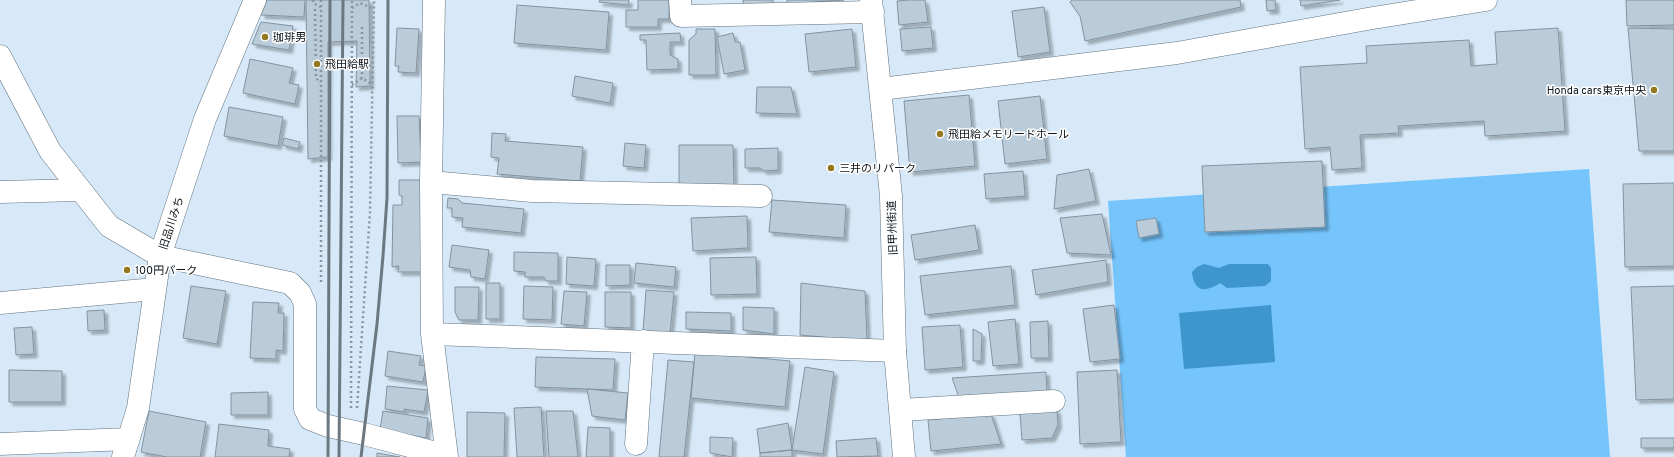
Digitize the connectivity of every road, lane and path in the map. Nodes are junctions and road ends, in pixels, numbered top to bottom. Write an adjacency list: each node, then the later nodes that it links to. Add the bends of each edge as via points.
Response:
1 (255, 0): 27 (street, 旧品川みち, via 205,119)
2 (313, 0): 11 (path, via 313,3)
3 (321, 0): 11 (path)
4 (352, 0): 12 (path)
5 (374, 0): 14 (path)
6 (434, 0): 23 (street)
7 (680, 0): 10 (street, via 681,16)
8 (1486, 0): 15 (street)
9 (360, 1): 12 (path); 14 (path)
10 (872, 6): 22 (street, 旧甲州街道)
11 (321, 8): 19 (path)
12 (352, 8): 20 (path)
13 (315, 9): 19 (path, via 316,78)
14 (374, 9): 21 (path)
15 (1372, 9): 22 (street, via 1177,53)
16 (362, 27): 18 (path)
17 (0, 56): 24 (street, via 50,151)
18 (362, 78): 20 (path); 21 (path)
19 (321, 83): 28 (path)
20 (352, 85): 35 (path)
21 (373, 85): 37 (path, via 370,212)
22 (881, 89): 33 (street, 旧甲州街道, via 891,196)
23 (431, 182): 26 (street, via 532,191); 31 (street)
24 (80, 190): 25 (street); 27 (street, via 109,226)
25 (0, 192)
26 (761, 196)
27 (160, 256): 29 (street, 旧品川みち); 41 (street, via 290,283 300,293 305,304 305,409 310,419 328,426)
28 (321, 287)
29 (155, 289): 30 (street); 40 (street, 旧品川みち, via 138,408)
30 (0, 303)
31 (432, 334): 32 (street); 41 (street)
32 (643, 341): 33 (street); 39 (street)
33 (895, 351): 36 (street, 旧甲州街道)
34 (1054, 401): 36 (street)
35 (351, 410)
36 (901, 410): 42 (street, 旧甲州街道)
37 (357, 411)
38 (0, 444): 40 (street)
39 (636, 444)
40 (126, 448)
41 (447, 456)
42 (904, 457)

